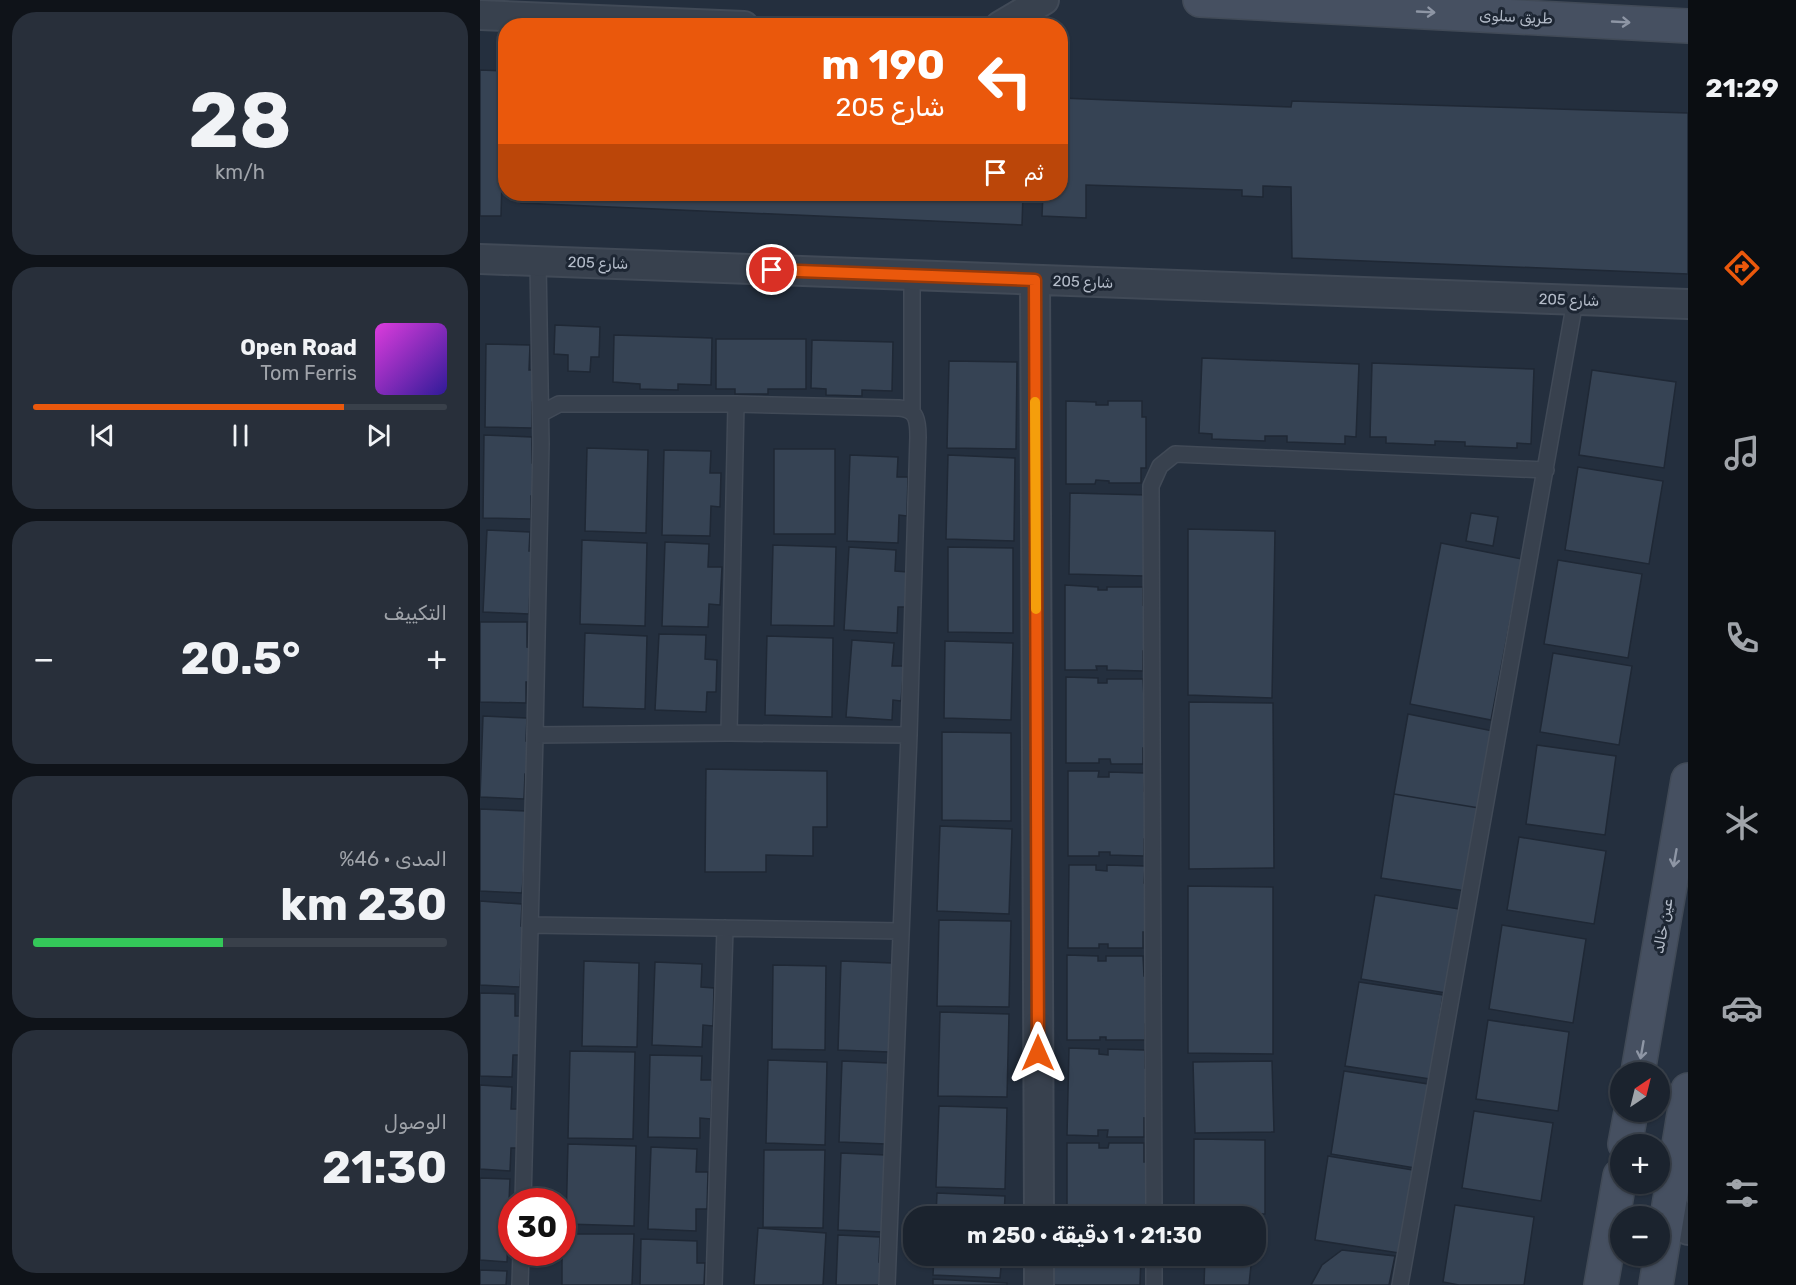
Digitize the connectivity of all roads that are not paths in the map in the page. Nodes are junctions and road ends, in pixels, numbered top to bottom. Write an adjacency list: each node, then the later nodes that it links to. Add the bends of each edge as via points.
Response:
1 (1044, 0): 5 (street)
2 (1200, 0): 6 (street, طريق سلوى, one-way to 6)
3 (480, 15): 4 (street)
4 (552, 18)
5 (1014, 18)
6 (1681, 28)
7 (480, 259): 8 (street, شارع 205)
8 (538, 261): 9 (street, شارع 205); 15 (lane)
9 (912, 275): 10 (street, شارع 205); 14 (lane)
10 (1035, 280): 11 (street, شارع 205); 29 (street)
11 (1575, 301): 12 (street, شارع 205); 16 (lane)
12 (1688, 304)
13 (736, 404): 14 (lane); 15 (lane, via 559,404); 17 (lane)
14 (912, 411): 19 (lane, via 918,437)
15 (542, 413): 18 (lane)
16 (1546, 470): 30 (lane, via 1175,454 1160,466 1151,486); 40 (lane)
17 (729, 733): 18 (lane); 19 (lane)
18 (536, 735): 21 (lane)
19 (909, 735): 23 (lane)
20 (1688, 780): 24 (street, عين خالد, one-way to 24)
21 (530, 925): 22 (lane); 26 (lane)
22 (725, 928): 23 (lane); 36 (lane)
23 (902, 931): 37 (lane)
24 (1640, 1062)
25 (1688, 1089): 28 (street)
26 (523, 1188)
27 (1617, 1194): 41 (street)
28 (1669, 1200): 31 (street); 42 (street)
29 (1039, 1206)
30 (1154, 1206)
31 (1688, 1230)
32 (521, 1266): 35 (lane)
33 (1039, 1266): 38 (street)
34 (1154, 1266): 39 (lane)
35 (520, 1285)
36 (714, 1285)
37 (887, 1285)
38 (1039, 1285)
39 (1154, 1285)
40 (1400, 1285)
41 (1601, 1285)
42 (1656, 1285)

